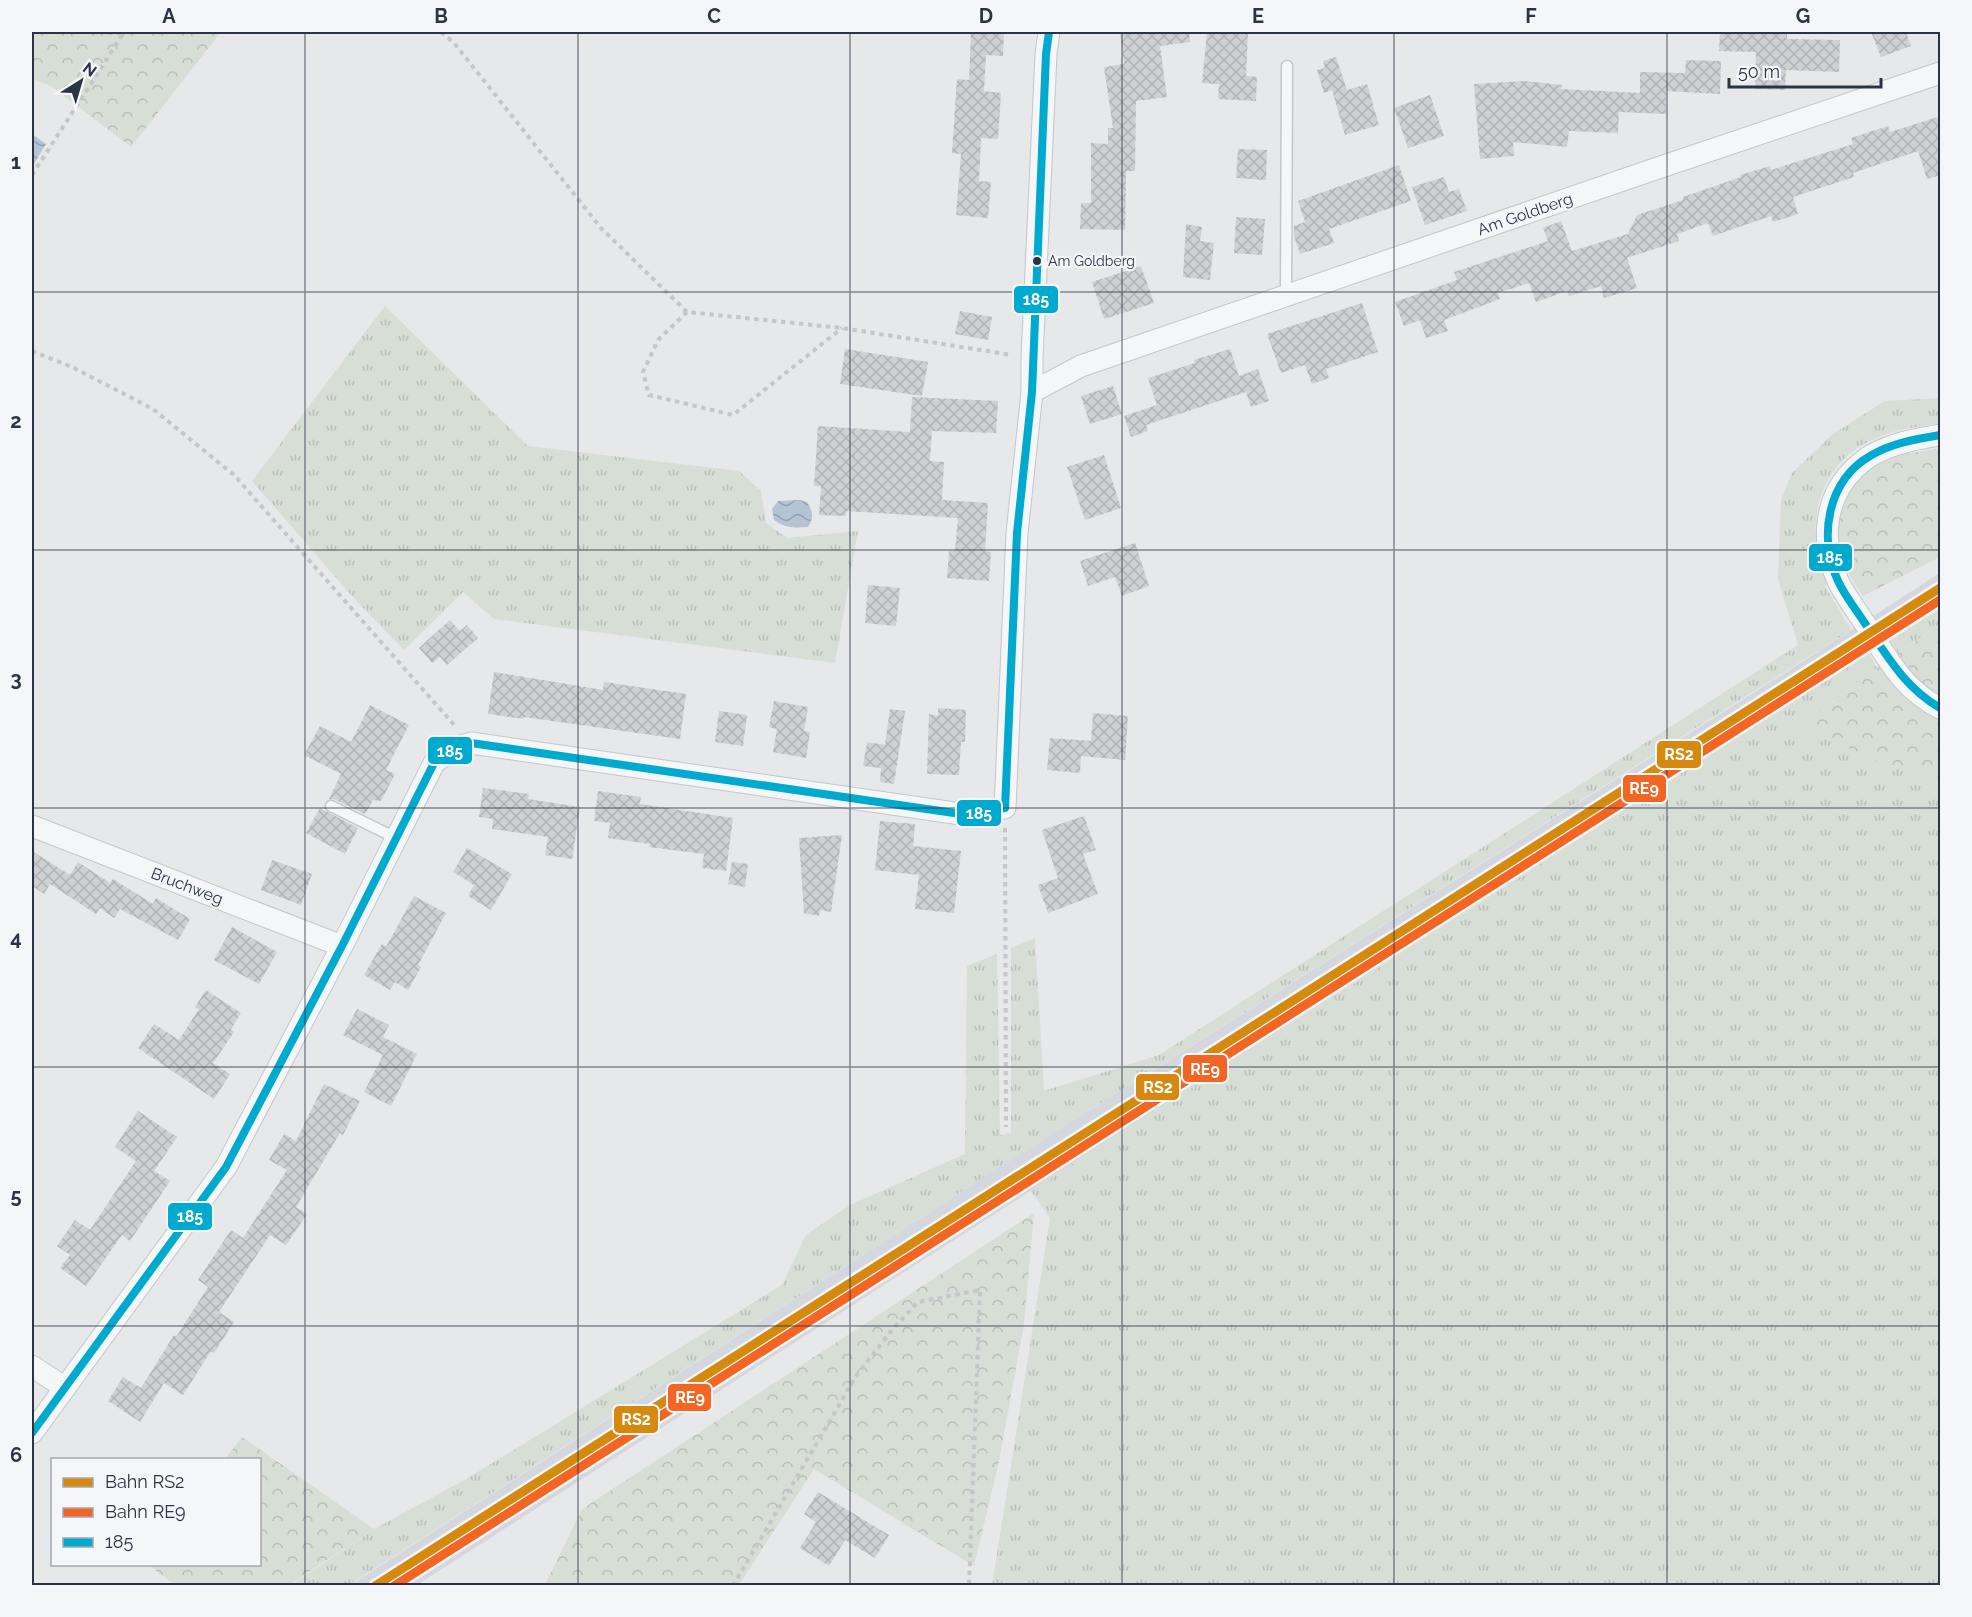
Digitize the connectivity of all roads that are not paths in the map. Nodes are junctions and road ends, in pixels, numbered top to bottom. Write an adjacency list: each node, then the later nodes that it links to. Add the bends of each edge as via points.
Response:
1 (1049, 32): 5 (street)
2 (1287, 66): 4 (lane)
3 (1941, 73): 4 (street, Am Goldberg)
4 (1286, 296): 5 (street, Am Goldberg, via 1081,366)
5 (1032, 392): 10 (street, via 1017,533 1005,808 968,814 471,744 454,748 434,763)
6 (1941, 435): 7 (street, via 1903,441 1868,457 1847,476 1834,497 1827,523 1829,555 1838,582 1898,675 1923,699)
7 (1941, 708)
8 (331, 806): 10 (lane)
9 (32, 826): 11 (street, Bruchweg)
10 (396, 838): 11 (street)
11 (342, 946): 13 (street, via 226,1167)
12 (32, 1366): 13 (street)
13 (65, 1388): 14 (street)
14 (32, 1433)

